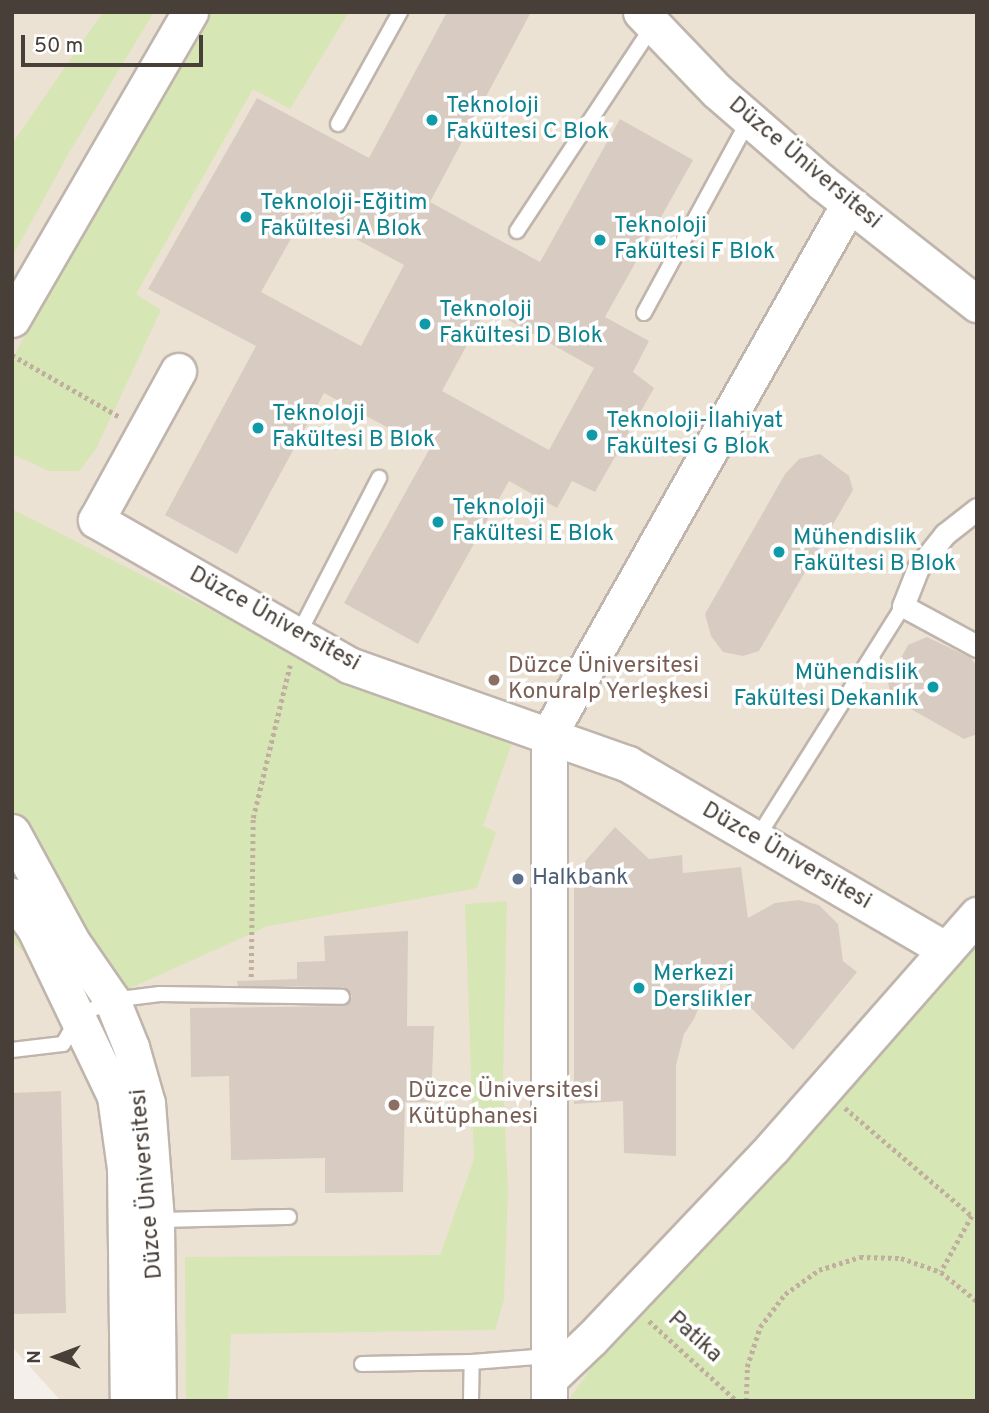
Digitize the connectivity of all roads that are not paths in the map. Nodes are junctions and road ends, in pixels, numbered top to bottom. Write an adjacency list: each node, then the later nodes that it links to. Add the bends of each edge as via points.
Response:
1 (190, 12): 10 (street)
2 (400, 12): 5 (lane)
3 (647, 20): 4 (street, Düzce Üniversitesi); 7 (lane)
4 (750, 120): 6 (street, Düzce Üniversitesi); 9 (lane)
5 (338, 124)
6 (849, 204): 8 (street, Düzce Üniversitesi); 17 (street)
7 (517, 231)
8 (977, 304)
9 (644, 313)
10 (12, 319)
11 (178, 372): 15 (street, Düzce Üniversitesi, via 96,520)
12 (379, 478): 15 (lane)
13 (977, 509): 14 (street, via 945,534 925,560)
14 (903, 606): 16 (street); 19 (lane)
15 (298, 636): 17 (street, Düzce Üniversitesi, via 349,665)
16 (977, 646)
17 (548, 734): 19 (street, Düzce Üniversitesi, via 628,764); 31 (street)
18 (12, 832): 24 (street, Düzce Üniversitesi, via 72,942)
19 (757, 839): 22 (street, Düzce Üniversitesi)
20 (12, 897): 25 (street, via 35,929)
21 (977, 915): 22 (street)
22 (946, 950): 31 (street, via 823,1090)
23 (342, 997): 24 (lane, via 160,994)
24 (112, 1000): 25 (lane); 28 (street, Düzce Üniversitesi, via 147,1103)
25 (79, 1016): 26 (lane, via 63,1044); 28 (street, via 115,1096 125,1168)
26 (12, 1050)
27 (289, 1217): 28 (lane)
28 (141, 1220): 32 (street); 33 (street, Düzce Üniversitesi)
29 (472, 1362): 30 (lane); 31 (lane); 34 (lane)
30 (362, 1364)
31 (550, 1378)
32 (128, 1401)
33 (158, 1401)
34 (471, 1401)

